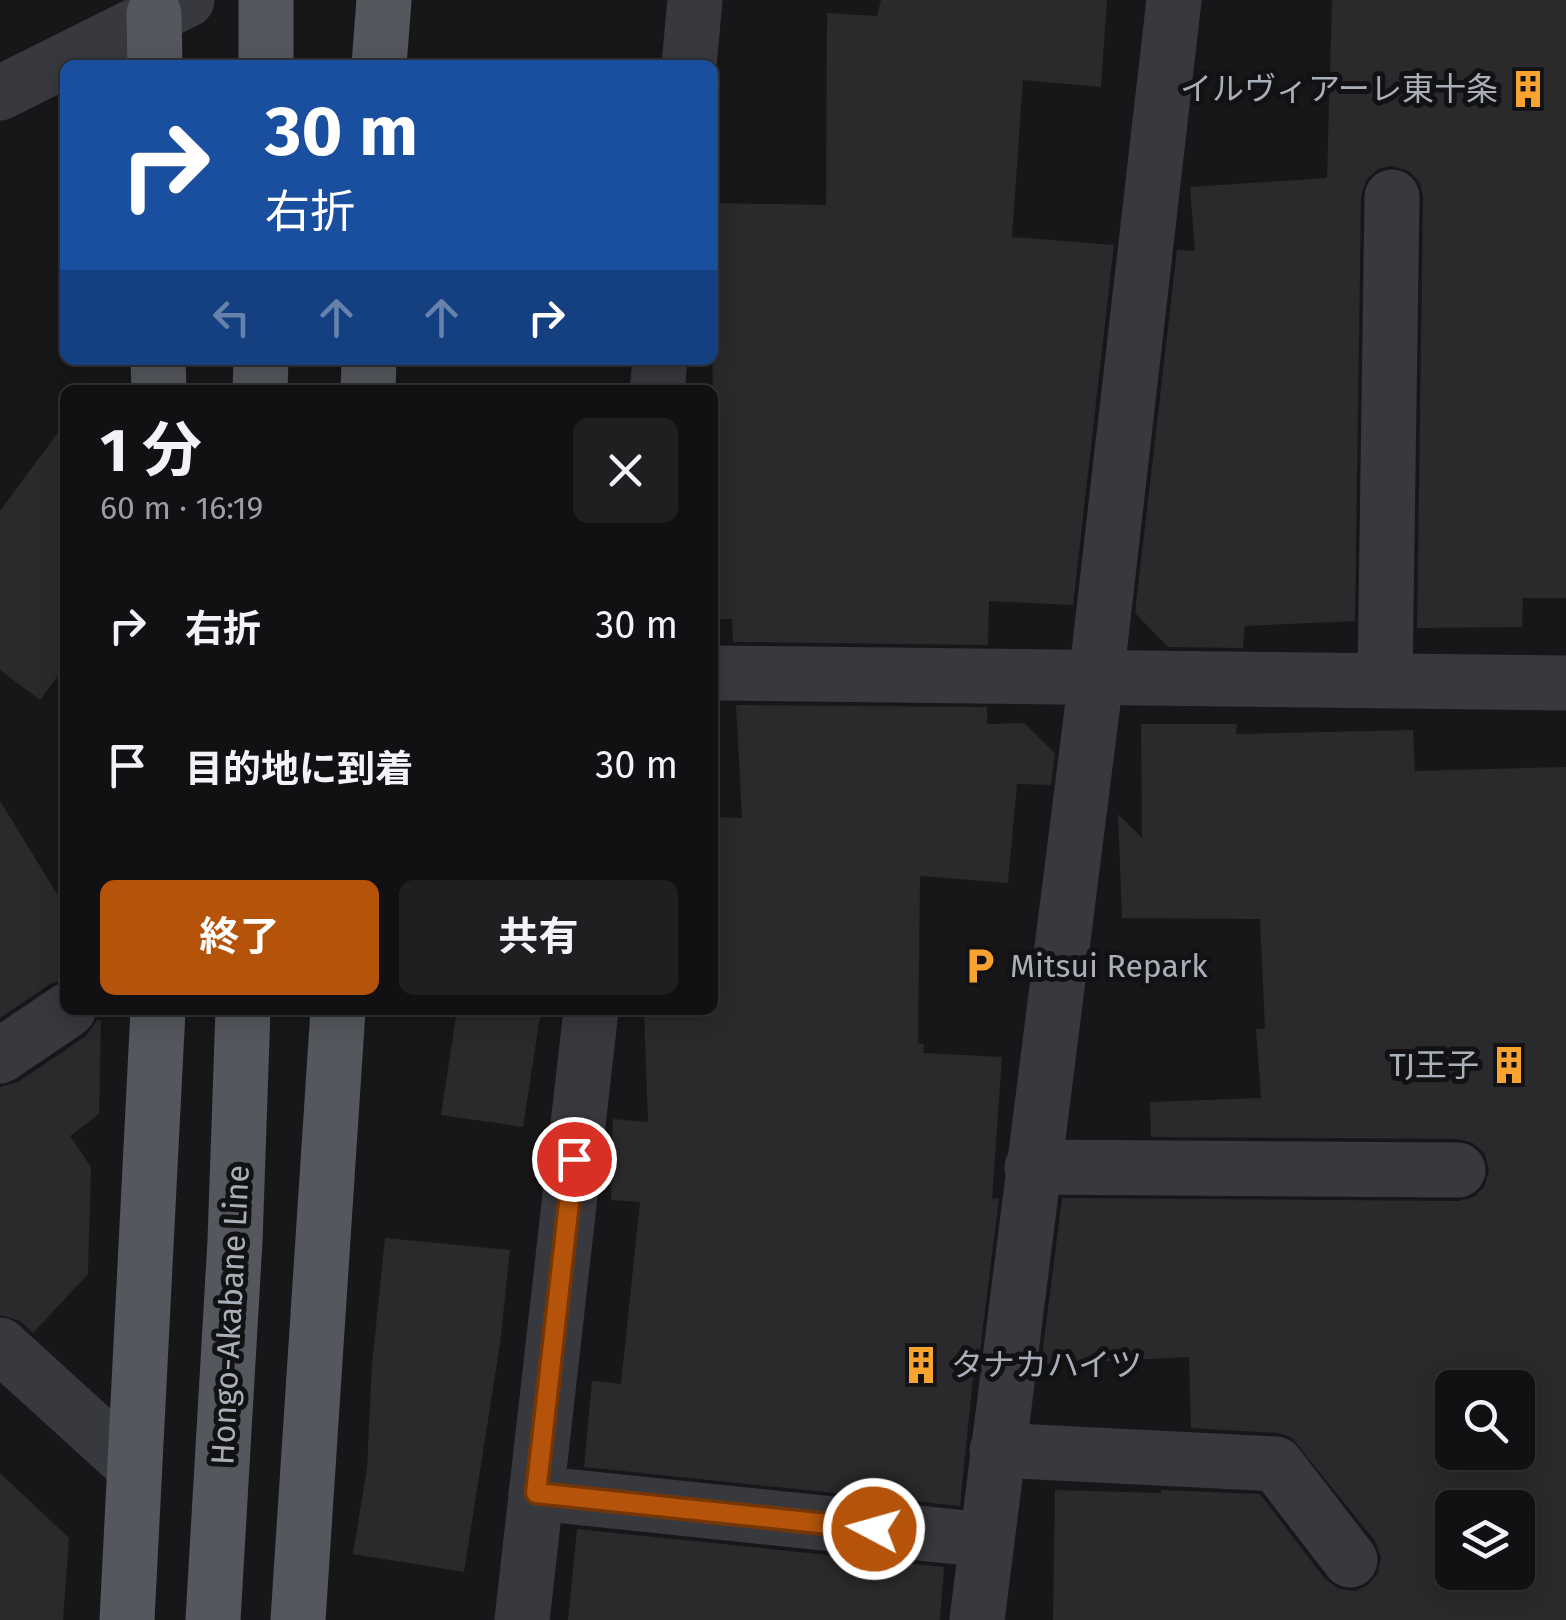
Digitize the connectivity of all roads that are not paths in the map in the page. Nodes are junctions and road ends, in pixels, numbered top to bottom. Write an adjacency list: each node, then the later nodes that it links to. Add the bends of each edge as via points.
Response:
1 (266, 0): 7 (main road)
2 (384, 0): 8 (main road)
3 (695, 0): 9 (street)
4 (1174, 0): 15 (street)
5 (165, 26): 6 (street)
6 (81, 60)
7 (266, 60)
8 (379, 60)
9 (689, 60)
10 (60, 69): 11 (street)
11 (0, 93)
12 (1392, 197): 14 (street)
13 (718, 673): 15 (street)
14 (1385, 678): 15 (street); 16 (street)
15 (1096, 679): 23 (street)
16 (1566, 683)
17 (61, 1015): 22 (street)
18 (158, 1015): 27 (main road)
19 (243, 1015): 32 (main road, Hongo-Akabane Line)
20 (338, 1015): 33 (main road)
21 (590, 1015): 28 (street)
22 (0, 1056)
23 (1032, 1166): 24 (street); 26 (street)
24 (1458, 1170)
25 (1, 1348): 27 (street)
26 (997, 1450): 29 (street); 30 (street, via 1276,1464)
27 (134, 1467): 31 (main road)
28 (536, 1493): 29 (street); 34 (street)
29 (986, 1540): 35 (street)
30 (1350, 1560)
31 (127, 1620)
32 (213, 1620)
33 (298, 1620)
34 (522, 1620)
35 (976, 1620)

